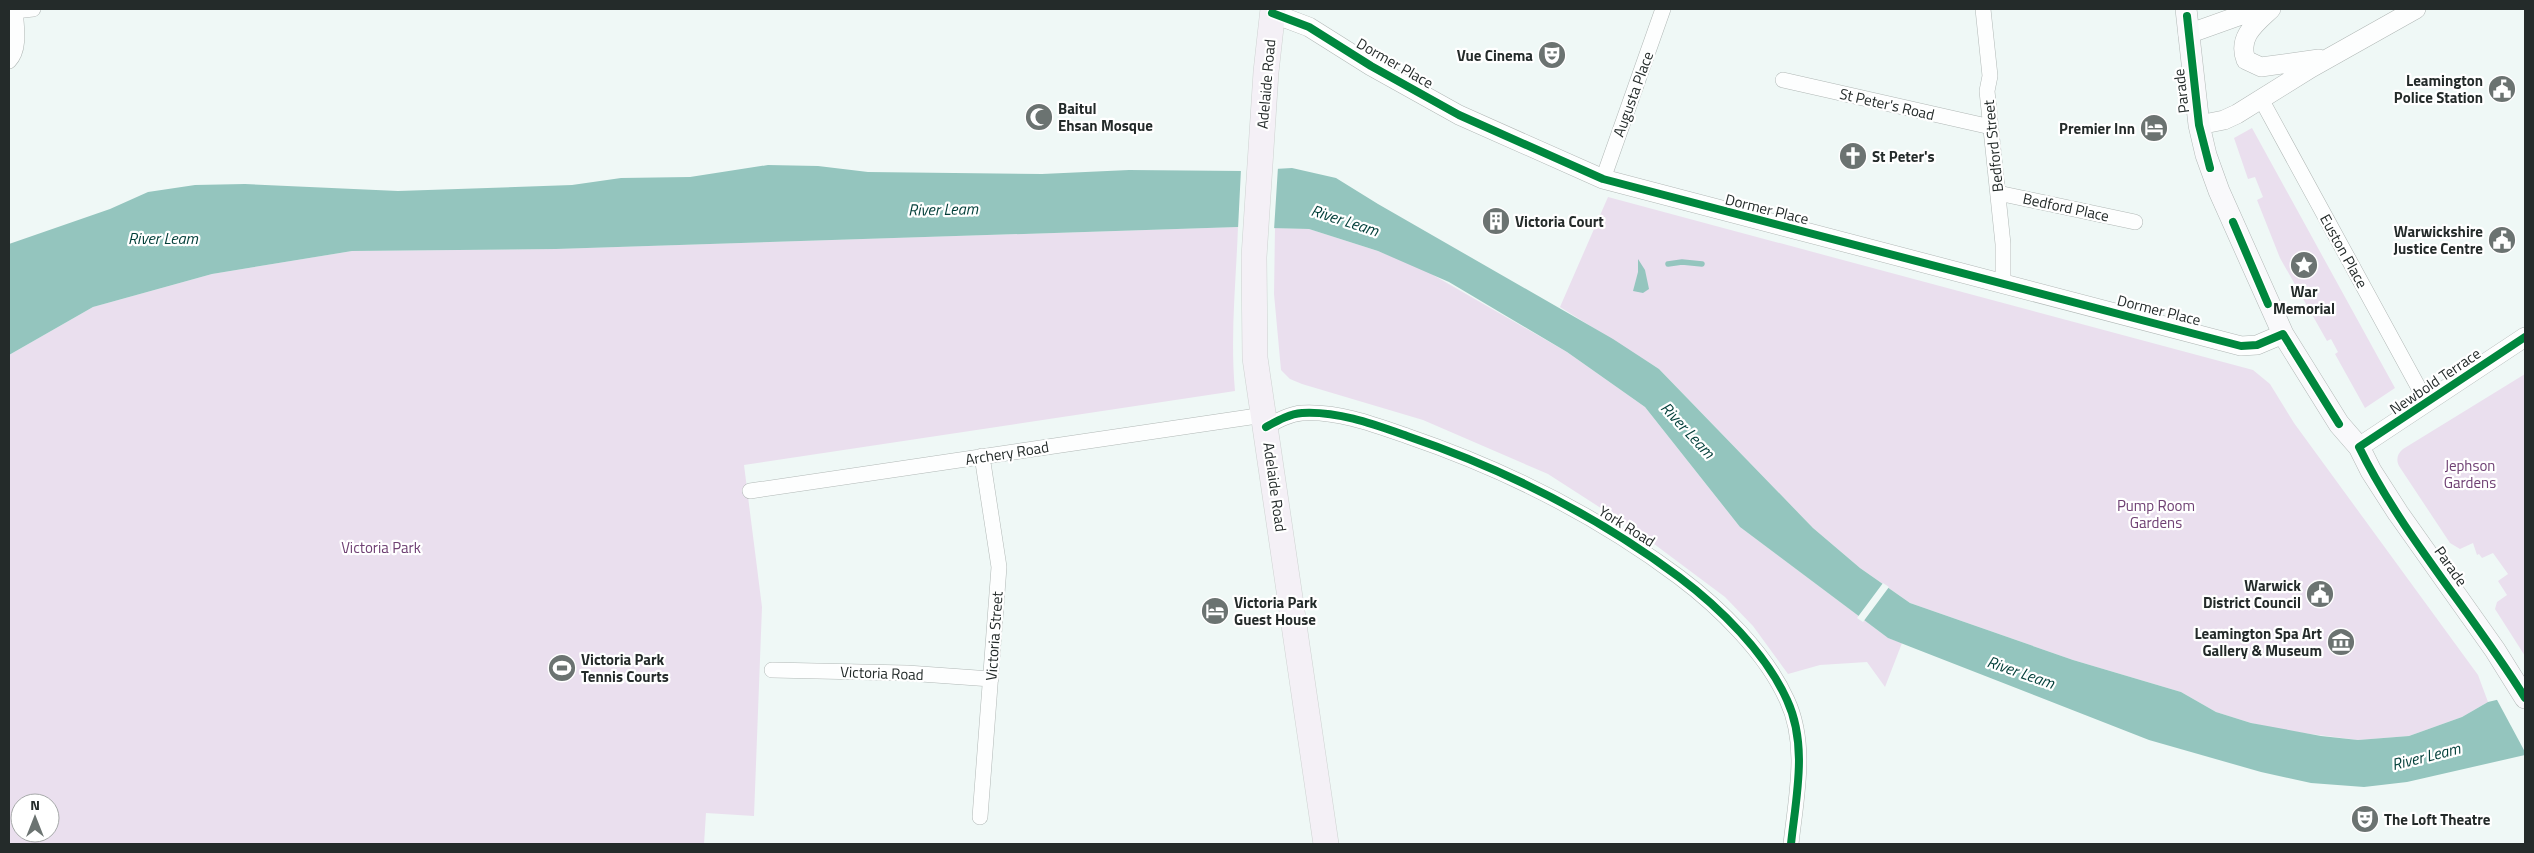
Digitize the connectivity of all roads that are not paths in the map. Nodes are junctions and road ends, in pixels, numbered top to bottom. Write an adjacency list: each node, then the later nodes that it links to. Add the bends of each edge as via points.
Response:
1 (33, 9): 8 (street)
2 (1663, 9): 17 (street, Augusta Place)
3 (1983, 9): 16 (street, Bedford Street)
4 (2186, 9): 10 (main road, Parade)
5 (2258, 9): 10 (street)
6 (2271, 9): 11 (street, via 2250,30 2244,44 2244,55 2250,63 2261,67)
7 (2416, 9): 11 (street)
8 (15, 10): 12 (street, via 16,46)
9 (1273, 11): 17 (street, Dormer Place, via 1309,27 1379,71 1459,115); 24 (highway, Adelaide Road, via 1254,257 1255,358)
10 (2188, 34): 15 (main road, Parade)
11 (2330, 57): 14 (street)
12 (9, 61)
13 (1783, 80): 16 (street, St Peter's Road)
14 (2261, 99): 15 (street, via 2224,120); 23 (street, Euston Place)
15 (2199, 125): 21 (main road, Parade, via 2218,191)
16 (1991, 127): 18 (street, Bedford Street)
17 (1603, 179): 20 (street, Dormer Place)
18 (1998, 193): 19 (street, Bedford Place); 20 (street, Bedford Street)
19 (2134, 222)
20 (2003, 283): 21 (street, Dormer Place, via 2241,346 2257,345)
21 (2283, 334): 25 (main road, Parade, via 2339,424)
22 (2525, 337): 23 (street, Newbold Terrace)
23 (2426, 403): 25 (street, Newbold Terrace)
24 (1265, 421): 26 (street, Archery Road); 32 (highway, Adelaide Road); 33 (street, York Road, via 1294,415 1336,414 1485,465 1586,517 1637,547 1680,578 1734,626 1763,660 1787,700 1800,747)
25 (2359, 447): 30 (main road, Parade, via 2398,513)
26 (982, 456): 27 (street, Archery Road); 29 (street, Victoria Street, via 999,567)
27 (750, 490)
28 (772, 670): 29 (street, Victoria Road, via 907,673)
29 (991, 679): 31 (street, Victoria Street)
30 (2525, 698)
31 (980, 817)
32 (1326, 844)
33 (1791, 844)

